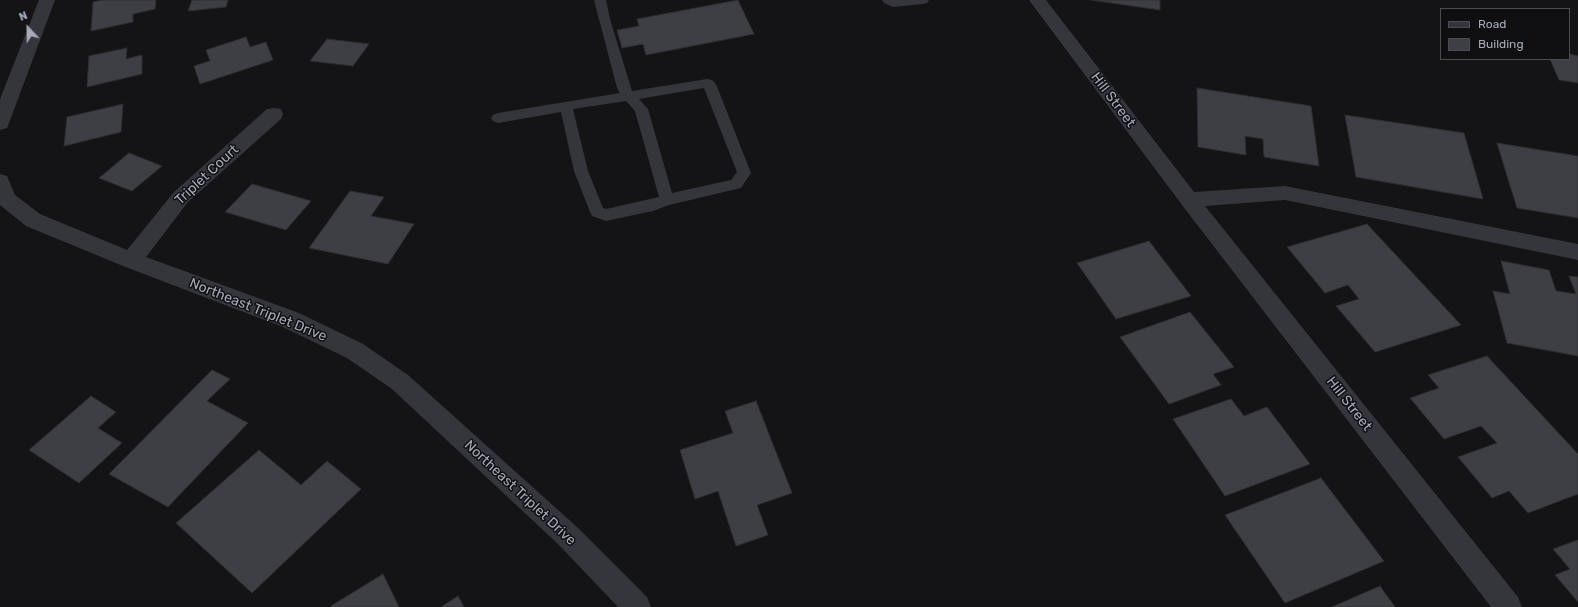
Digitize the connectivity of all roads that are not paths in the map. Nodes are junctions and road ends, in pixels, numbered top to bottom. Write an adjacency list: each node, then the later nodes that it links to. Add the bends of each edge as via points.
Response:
1 (47, 0): 10 (street)
2 (600, 0): 6 (lane, via 624,88)
3 (888, 0): 4 (lane, via 893,4)
4 (923, 0)
5 (1037, 0): 13 (street, Hill Street)
6 (629, 96): 7 (lane); 12 (lane, via 641,109); 12 (lane, via 708,83 744,173 736,184)
7 (566, 106): 9 (lane); 12 (lane, via 581,171 597,212 606,215)
8 (274, 114): 15 (street, Triplet Court, via 181,197)
9 (498, 118)
10 (0, 123)
11 (0, 181): 15 (street, Northeast Triplet Drive, via 6,199 33,220)
12 (667, 200)
13 (1189, 200): 14 (street, via 1285,193); 17 (street, Hill Street)
14 (1578, 252)
15 (131, 260): 16 (street, Northeast Triplet Drive, via 292,320 355,351 400,382 568,536)
16 (637, 607)
17 (1508, 607)

